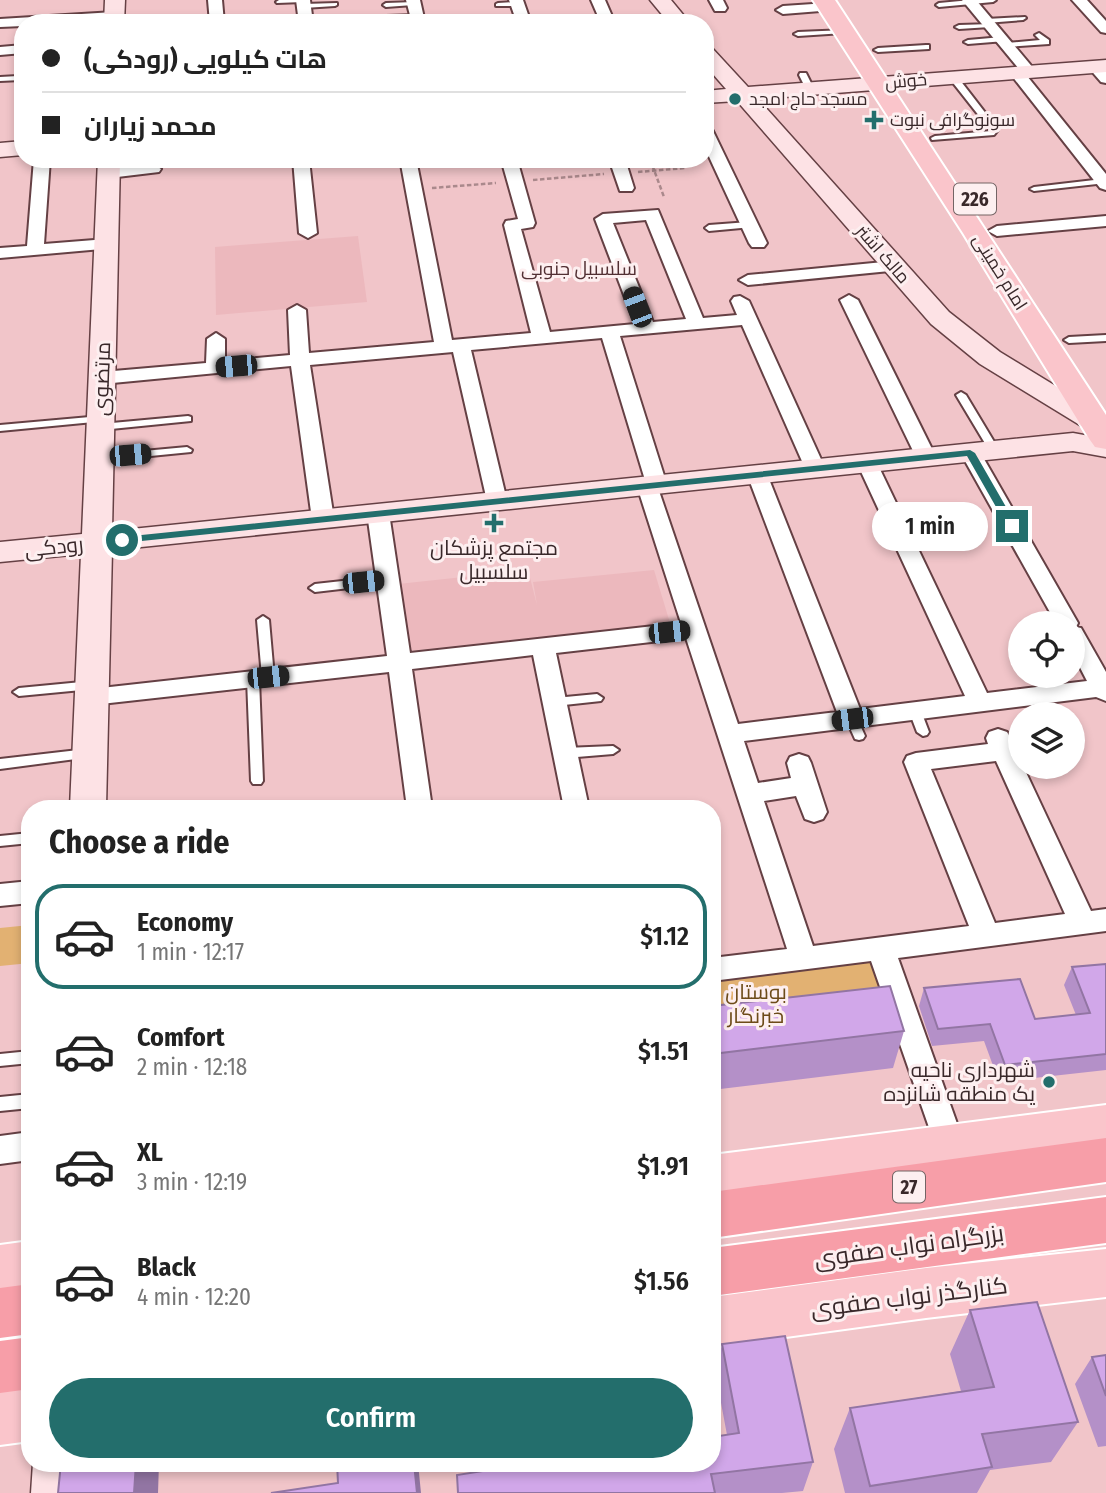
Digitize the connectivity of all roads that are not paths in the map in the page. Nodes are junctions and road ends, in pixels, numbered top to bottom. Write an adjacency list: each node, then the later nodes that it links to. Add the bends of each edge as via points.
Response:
1 (660, 0): 16 (main road)
2 (993, 0): 4 (lane)
3 (1079, 0): 21 (street)
4 (970, 1): 11 (lane); 18 (street)
5 (279, 2): 13 (lane)
6 (516, 2): 10 (lane)
7 (832, 2): 20 (street, via 782,8); 22 (main road, امام خمینی / 226); 27 (main road, امام خمینی / 226)
8 (335, 4): 13 (lane)
9 (386, 5): 12 (lane)
10 (498, 5)
11 (939, 5)
12 (414, 6): 15 (lane)
13 (304, 10): 14 (lane)
14 (328, 14)
15 (395, 14)
16 (672, 14)
17 (1023, 18): 18 (lane)
18 (988, 23): 19 (lane); 25 (street)
19 (959, 27)
20 (795, 29): 22 (lane)
21 (1106, 29)
22 (844, 31): 32 (main road, امام خمینی / 226)
23 (1039, 35): 25 (lane, via 1046,41)
24 (968, 41): 25 (lane)
25 (1005, 42): 30 (street)
26 (926, 47): 27 (lane)
27 (878, 50): 32 (main road, امام خمینی / 226)
28 (714, 62): 33 (main road, مالک اشتر)
29 (1102, 70): 30 (main road, خوش)
30 (1023, 72): 31 (main road, خوش); 45 (street)
31 (953, 77): 32 (main road, خوش); 35 (lane, via 993,131)
32 (888, 83): 33 (main road, خوش, via 806,82); 35 (main road, امام خمینی / 226); 48 (main road, امام خمینی / 226)
33 (742, 94): 34 (main road, خوش); 59 (main road, مالک اشتر)
34 (714, 96)
35 (935, 138): 48 (main road, امام خمینی / 226)
36 (714, 150): 52 (street)
37 (41, 168): 57 (street)
38 (109, 168): 56 (main road, مرتضوی)
39 (138, 168): 44 (street)
40 (302, 168): 55 (street)
41 (410, 168): 71 (street)
42 (511, 168): 49 (street)
43 (620, 168): 46 (street)
44 (153, 169)
45 (1104, 183): 47 (lane)
46 (626, 188)
47 (1034, 189)
48 (970, 209): 54 (main road, امام خمینی / 226); 80 (main road, امام خمینی / 226)
49 (523, 210): 50 (street); 67 (street, via 527,223 512,226)
50 (496, 213)
51 (1106, 221): 54 (street)
52 (749, 225): 53 (lane); 61 (street)
53 (709, 228)
54 (997, 231): 70 (main road, امام خمینی / 226)
55 (309, 233)
56 (107, 244): 57 (street); 74 (main road, مرتضوی)
57 (35, 250): 58 (street)
58 (0, 253)
59 (894, 266): 61 (street); 80 (main road, مالک اشتر, via 963,338)
60 (748, 280): 61 (street)
61 (781, 284)
62 (849, 300): 84 (street)
63 (297, 310): 72 (street)
64 (697, 324): 65 (street); 65 (street, via 652,214 603,219); 87 (street, via 744,310)
65 (646, 329): 66 (street)
66 (609, 332): 67 (street); 89 (street)
67 (542, 338): 71 (street)
68 (1106, 338): 70 (lane)
69 (216, 339): 73 (street)
70 (1069, 340): 76 (main road, امام خمینی / 226)
71 (453, 346): 72 (street); 90 (street)
72 (300, 360): 73 (street); 92 (street)
73 (215, 368): 74 (street)
74 (102, 378): 78 (main road, مرتضوی)
75 (961, 395): 83 (lane)
76 (1106, 396)
77 (188, 419): 78 (lane)
78 (101, 423): 79 (lane); 85 (main road, مرتضوی)
79 (0, 428)
80 (1099, 430)
81 (1106, 448): 83 (main road, رودکی, via 1069,442)
82 (187, 450): 85 (lane)
83 (982, 451): 84 (main road, رودکی); 97 (street)
84 (926, 457): 86 (main road, رودکی)
85 (100, 458): 93 (main road, مرتضوی)
86 (867, 463): 87 (main road, رودکی); 109 (street)
87 (815, 468): 88 (main road, رودکی)
88 (757, 474): 89 (main road, رودکی); 110 (street)
89 (652, 485): 90 (main road, رودکی); 99 (street)
90 (497, 501): 91 (main road, رودکی)
91 (378, 513): 92 (main road, رودکی); 95 (street)
92 (323, 519): 93 (main road, رودکی)
93 (97, 542): 94 (main road, رودکی); 105 (main road, مرتضوی)
94 (0, 556)
95 (387, 580): 96 (lane); 102 (street)
96 (315, 588)
97 (1061, 611)
98 (263, 620): 103 (lane)
99 (695, 629): 100 (street); 111 (street)
100 (543, 646): 102 (street); 108 (street)
101 (1085, 655): 104 (street)
102 (399, 662): 103 (street); 119 (street)
103 (261, 678): 105 (street); 116 (lane)
104 (1105, 689): 109 (street)
105 (92, 691): 106 (lane); 114 (main road, مرتضوی)
106 (19, 692)
107 (597, 698): 108 (lane)
108 (555, 702): 113 (street)
109 (980, 703): 110 (street, via 919,721)
110 (856, 728): 111 (street)
111 (730, 734): 117 (street)
112 (613, 750): 113 (lane)
113 (565, 753): 120 (street)
114 (90, 754): 115 (lane); 118 (main road, مرتضوی)
115 (0, 764)
116 (257, 781)
117 (750, 794): 121 (street, via 802,774); 129 (street)
118 (88, 800)
119 (419, 800)
120 (575, 800)
121 (814, 812)
122 (21, 839): 123 (lane)
123 (0, 841)
124 (21, 893): 125 (street)
125 (0, 895)
126 (1095, 922): 127 (street); 127 (street, via 1001,744 916,762)
127 (987, 936): 128 (street)
128 (881, 949): 129 (street); 136 (street)
129 (804, 959): 130 (street)
130 (721, 969)
131 (21, 1058): 132 (lane)
132 (0, 1060)
133 (21, 1102): 134 (lane)
134 (0, 1104)
135 (1106, 1126): 136 (main road)
136 (950, 1146): 140 (main road)
137 (21, 1147): 138 (street)
138 (0, 1150)
139 (1106, 1160): 141 (highway, 27)
140 (721, 1176)
141 (721, 1214)
142 (1106, 1220): 145 (highway, بزرگراه نواب صفوی)
143 (21, 1266): 144 (main road)
144 (0, 1269)
145 (721, 1271)
146 (1106, 1273): 149 (main road, کنارگذر نواب صفوی)
147 (21, 1310): 148 (highway)
148 (0, 1313)
149 (721, 1321)
150 (21, 1364): 151 (highway)
151 (0, 1367)
152 (21, 1415): 153 (main road)
153 (0, 1418)
154 (58, 1472): 155 (main road)
155 (57, 1493)

